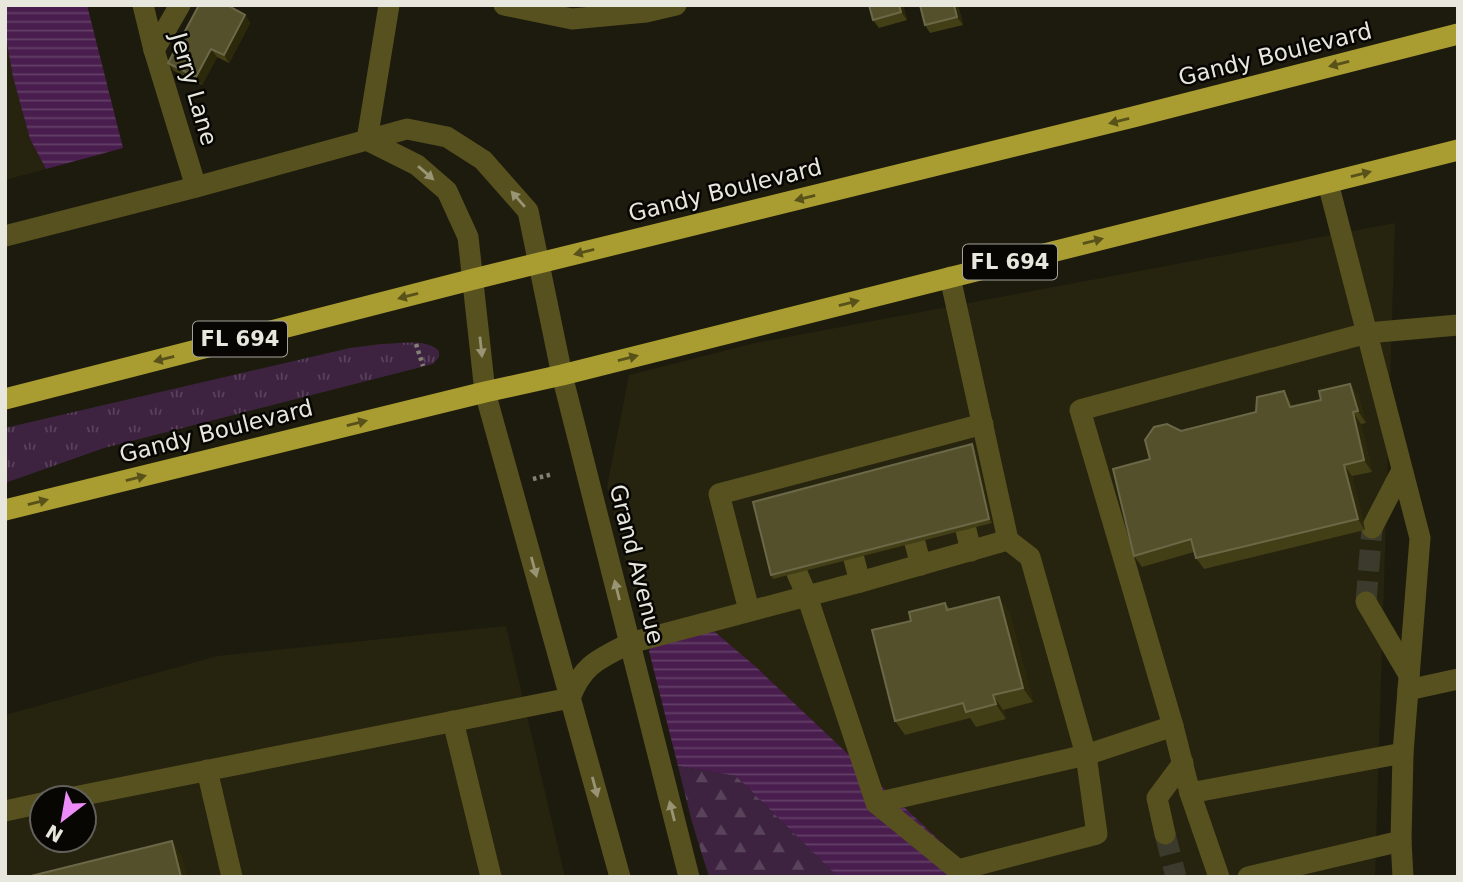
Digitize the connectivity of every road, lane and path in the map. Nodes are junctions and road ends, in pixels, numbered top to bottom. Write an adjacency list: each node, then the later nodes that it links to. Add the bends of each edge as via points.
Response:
1 (143, 5): 8 (street, Jerry Lane)
2 (180, 5): 8 (street)
3 (389, 5): 9 (street)
4 (504, 5): 6 (street, via 572,19)
5 (677, 5): 6 (street)
6 (646, 9)
7 (1458, 34): 14 (highway, Gandy Boulevard / FL 694, one-way to 14)
8 (154, 50): 12 (street, Jerry Lane)
9 (367, 140): 12 (street, Grand Avenue); 14 (street, Grand Avenue, one-way to 9, via 528,211 483,160 447,136 407,129); 16 (street, one-way to 16, via 417,165 447,191 468,237)
10 (1458, 150): 11 (highway, Gandy Boulevard / FL 694, one-way to 10)
11 (1328, 183): 15 (highway, Gandy Boulevard / FL 694, one-way to 11); 18 (street)
12 (196, 187): 13 (street, Grand Avenue)
13 (5, 236)
14 (538, 263): 16 (highway, Gandy Boulevard / FL 694); 21 (street, Grand Avenue)
15 (950, 277): 21 (highway, Gandy Boulevard / FL 694, one-way to 15); 24 (street)
16 (474, 279): 22 (street, one-way to 22); 23 (highway, Gandy Boulevard / FL 694, one-way to 23)
17 (1458, 325): 18 (street)
18 (1367, 332): 25 (street); 46 (street, via 1080,410)
19 (416, 344): 20 (path)
20 (423, 366)
21 (562, 375): 22 (highway, Gandy Boulevard / FL 694); 41 (street, Grand Avenue, one-way to 21)
22 (485, 391): 28 (highway, Gandy Boulevard / FL 694, one-way to 22); 44 (street, one-way to 44)
23 (5, 399)
24 (983, 424): 31 (street); 40 (street, via 945,445 778,489 719,494)
25 (1402, 470): 29 (street); 43 (street, via 1420,538)
26 (552, 474): 27 (path)
27 (532, 479)
28 (5, 510)
29 (1372, 528)
30 (966, 530): 33 (street)
31 (1008, 540): 33 (street); 48 (street, via 1030,558)
32 (915, 543): 35 (street)
33 (971, 551): 35 (street)
34 (854, 559): 37 (street)
35 (921, 565): 37 (street)
36 (797, 573): 38 (street)
37 (860, 582): 38 (street)
38 (807, 596): 40 (street); 53 (street)
39 (1366, 602): 43 (street)
40 (749, 610): 41 (street)
41 (630, 643): 44 (street, via 597,660 577,680); 61 (street, Grand Avenue, one-way to 41)
42 (1458, 679): 43 (street)
43 (1408, 683): 47 (street)
44 (570, 698): 45 (street); 60 (street, one-way to 60)
45 (453, 721): 50 (street); 59 (street)
46 (1173, 726): 48 (street); 49 (street)
47 (1403, 753): 52 (street); 57 (street)
48 (1086, 755): 53 (street); 53 (street, via 1097,834 958,870)
49 (1183, 763): 52 (street); 56 (street, via 1157,798)
50 (207, 771): 51 (street); 58 (street)
51 (98, 792)
52 (1190, 793): 62 (street)
53 (876, 803)
54 (28, 806): 55 (street)
55 (5, 811)
56 (1165, 834)
57 (1401, 841): 63 (street); 64 (street)
58 (232, 877)
59 (491, 877)
60 (620, 877)
61 (689, 877)
62 (1219, 877)
63 (1248, 877)
64 (1403, 877)

